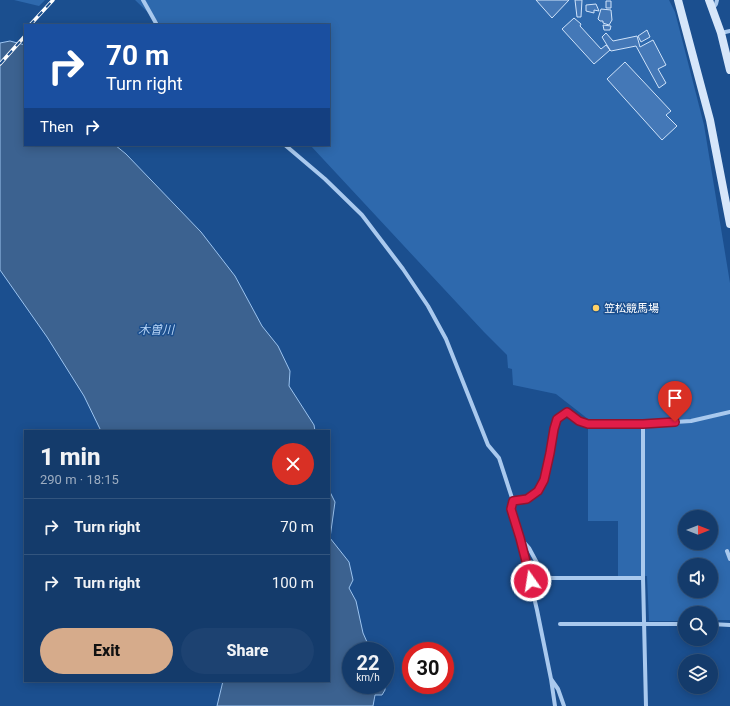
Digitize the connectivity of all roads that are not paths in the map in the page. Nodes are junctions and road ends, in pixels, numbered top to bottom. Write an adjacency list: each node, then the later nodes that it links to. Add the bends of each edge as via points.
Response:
1 (142, 0): 6 (street)
2 (678, 0): 11 (street, via 710,120)
3 (709, 0): 5 (street)
4 (717, 0): 5 (street)
5 (712, 8): 8 (street)
6 (156, 24)
7 (730, 31): 8 (street)
8 (721, 33): 9 (street)
9 (730, 70)
10 (286, 146): 14 (street, via 362,215 404,269 428,306 446,340 488,444 499,458)
11 (730, 224)
12 (730, 412): 13 (street, via 691,422)
13 (643, 424): 14 (street, via 588,424 567,412 557,419 544,480 538,491 527,499); 18 (street)
14 (513, 501): 15 (street, via 511,509)
15 (520, 538): 18 (street, via 529,548 544,576 550,578); 24 (street)
16 (728, 551): 17 (street)
17 (730, 559)
18 (643, 578): 20 (street)
19 (560, 624): 20 (street)
20 (644, 624): 21 (street); 27 (street)
21 (678, 624)
22 (718, 624): 23 (street)
23 (730, 624)
24 (551, 679): 25 (street); 26 (street)
25 (554, 706)
26 (564, 706)
27 (646, 706)

